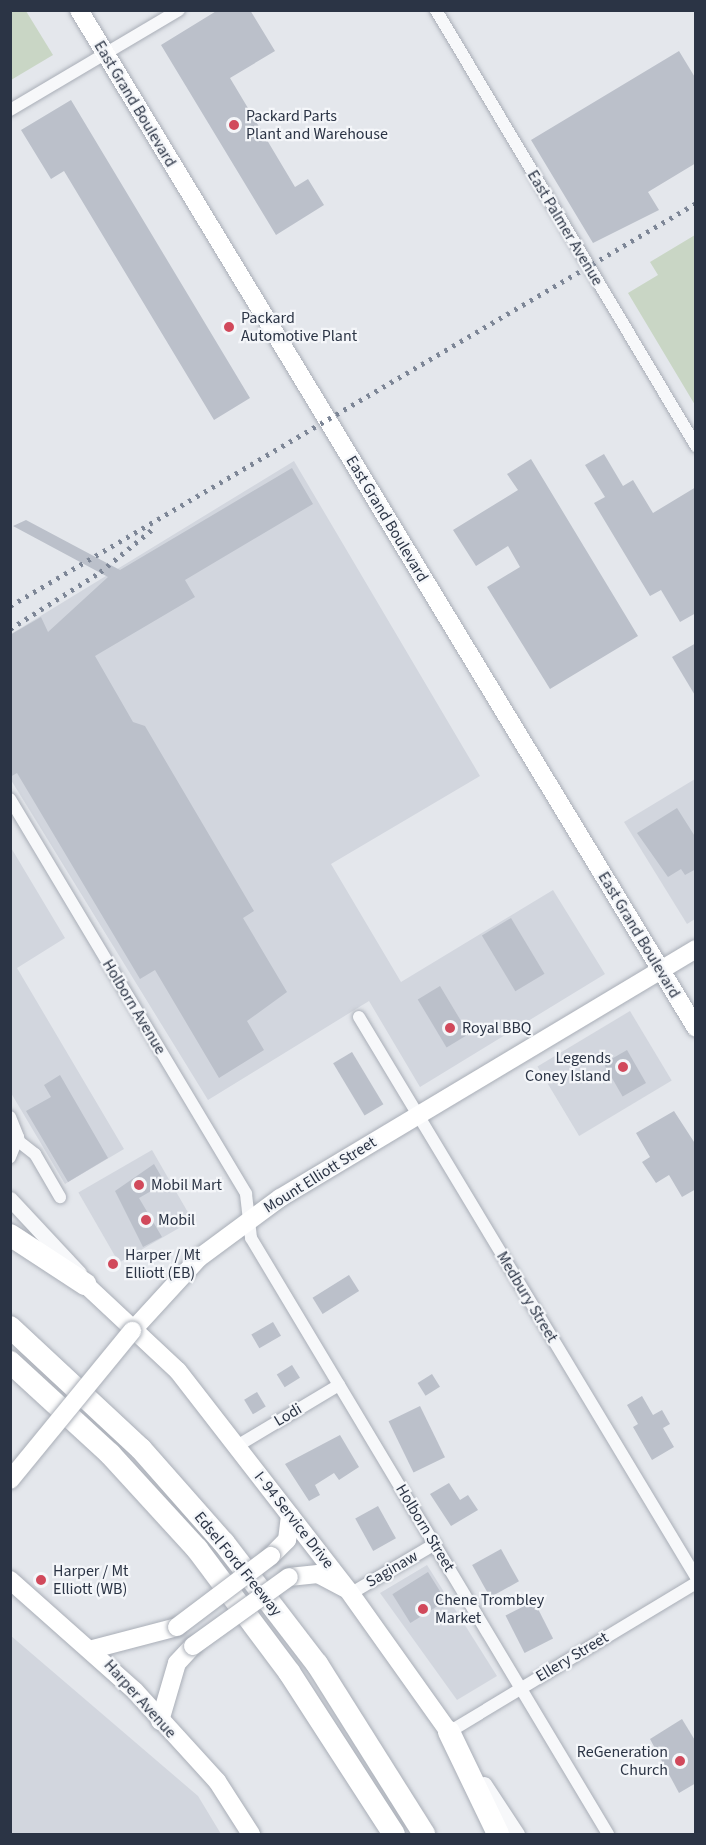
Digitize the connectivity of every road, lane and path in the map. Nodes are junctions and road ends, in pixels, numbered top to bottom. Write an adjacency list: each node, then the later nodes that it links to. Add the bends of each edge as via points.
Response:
1 (79, 10): 4 (main road, East Grand Boulevard)
2 (179, 10): 4 (street)
3 (435, 10): 6 (street, East Palmer Avenue)
4 (104, 52): 5 (street); 9 (main road, East Grand Boulevard)
5 (10, 110)
6 (696, 446)
7 (10, 800): 18 (street, Holborn Avenue, via 246,1194)
8 (696, 949): 9 (main road, Mount Elliott Street)
9 (660, 970): 11 (main road, East Grand Boulevard); 12 (main road, Mount Elliott Street)
10 (358, 1017): 12 (street, Medbury Street)
11 (696, 1028)
12 (417, 1116): 18 (main road, Mount Elliott Street); 29 (street, Medbury Street)
13 (10, 1117): 14 (street)
14 (17, 1140): 15 (street); 16 (street, via 35,1154)
15 (10, 1157)
16 (60, 1197)
17 (10, 1199): 20 (street, via 30,1215)
18 (250, 1218): 22 (main road, Mount Elliott Street, via 199,1258); 24 (street, Holborn Street, via 251,1238)
19 (10, 1235): 20 (highway)
20 (85, 1284): 22 (main road)
21 (10, 1327): 39 (highway, Edsel Ford Freeway, via 141,1449 224,1543 317,1664)
22 (132, 1331): 25 (main road, via 178,1371); 26 (main road, Mount Elliott Street, bridge)
23 (10, 1362): 38 (highway, Edsel Ford Freeway, via 110,1454 197,1549 289,1672)
24 (339, 1385): 25 (street, Lodi); 28 (street, Holborn Street)
25 (237, 1446): 27 (main road, I- 94 Service Drive)
26 (10, 1480)
27 (290, 1515): 32 (main road, I- 94 Service Drive); 33 (main road, bridge, via 286,1540 272,1556 177,1627)
28 (435, 1544): 32 (street, Saginaw); 34 (street, Holborn Street)
29 (696, 1577)
30 (10, 1580): 33 (main road, Harper Avenue)
31 (696, 1583): 34 (street, Ellery Street)
32 (349, 1592): 35 (main road, bridge, via 318,1574 289,1576 177,1663); 36 (main road)
33 (93, 1649): 35 (main road, Harper Avenue)
34 (520, 1688): 36 (street, Ellery Street); 42 (street, Holborn Street)
35 (160, 1721): 37 (main road, Harper Avenue, via 217,1781)
36 (449, 1732): 40 (highway); 41 (street)
37 (251, 1834)
38 (394, 1834)
39 (424, 1834)
40 (498, 1834)
41 (517, 1834)
42 (608, 1834)

